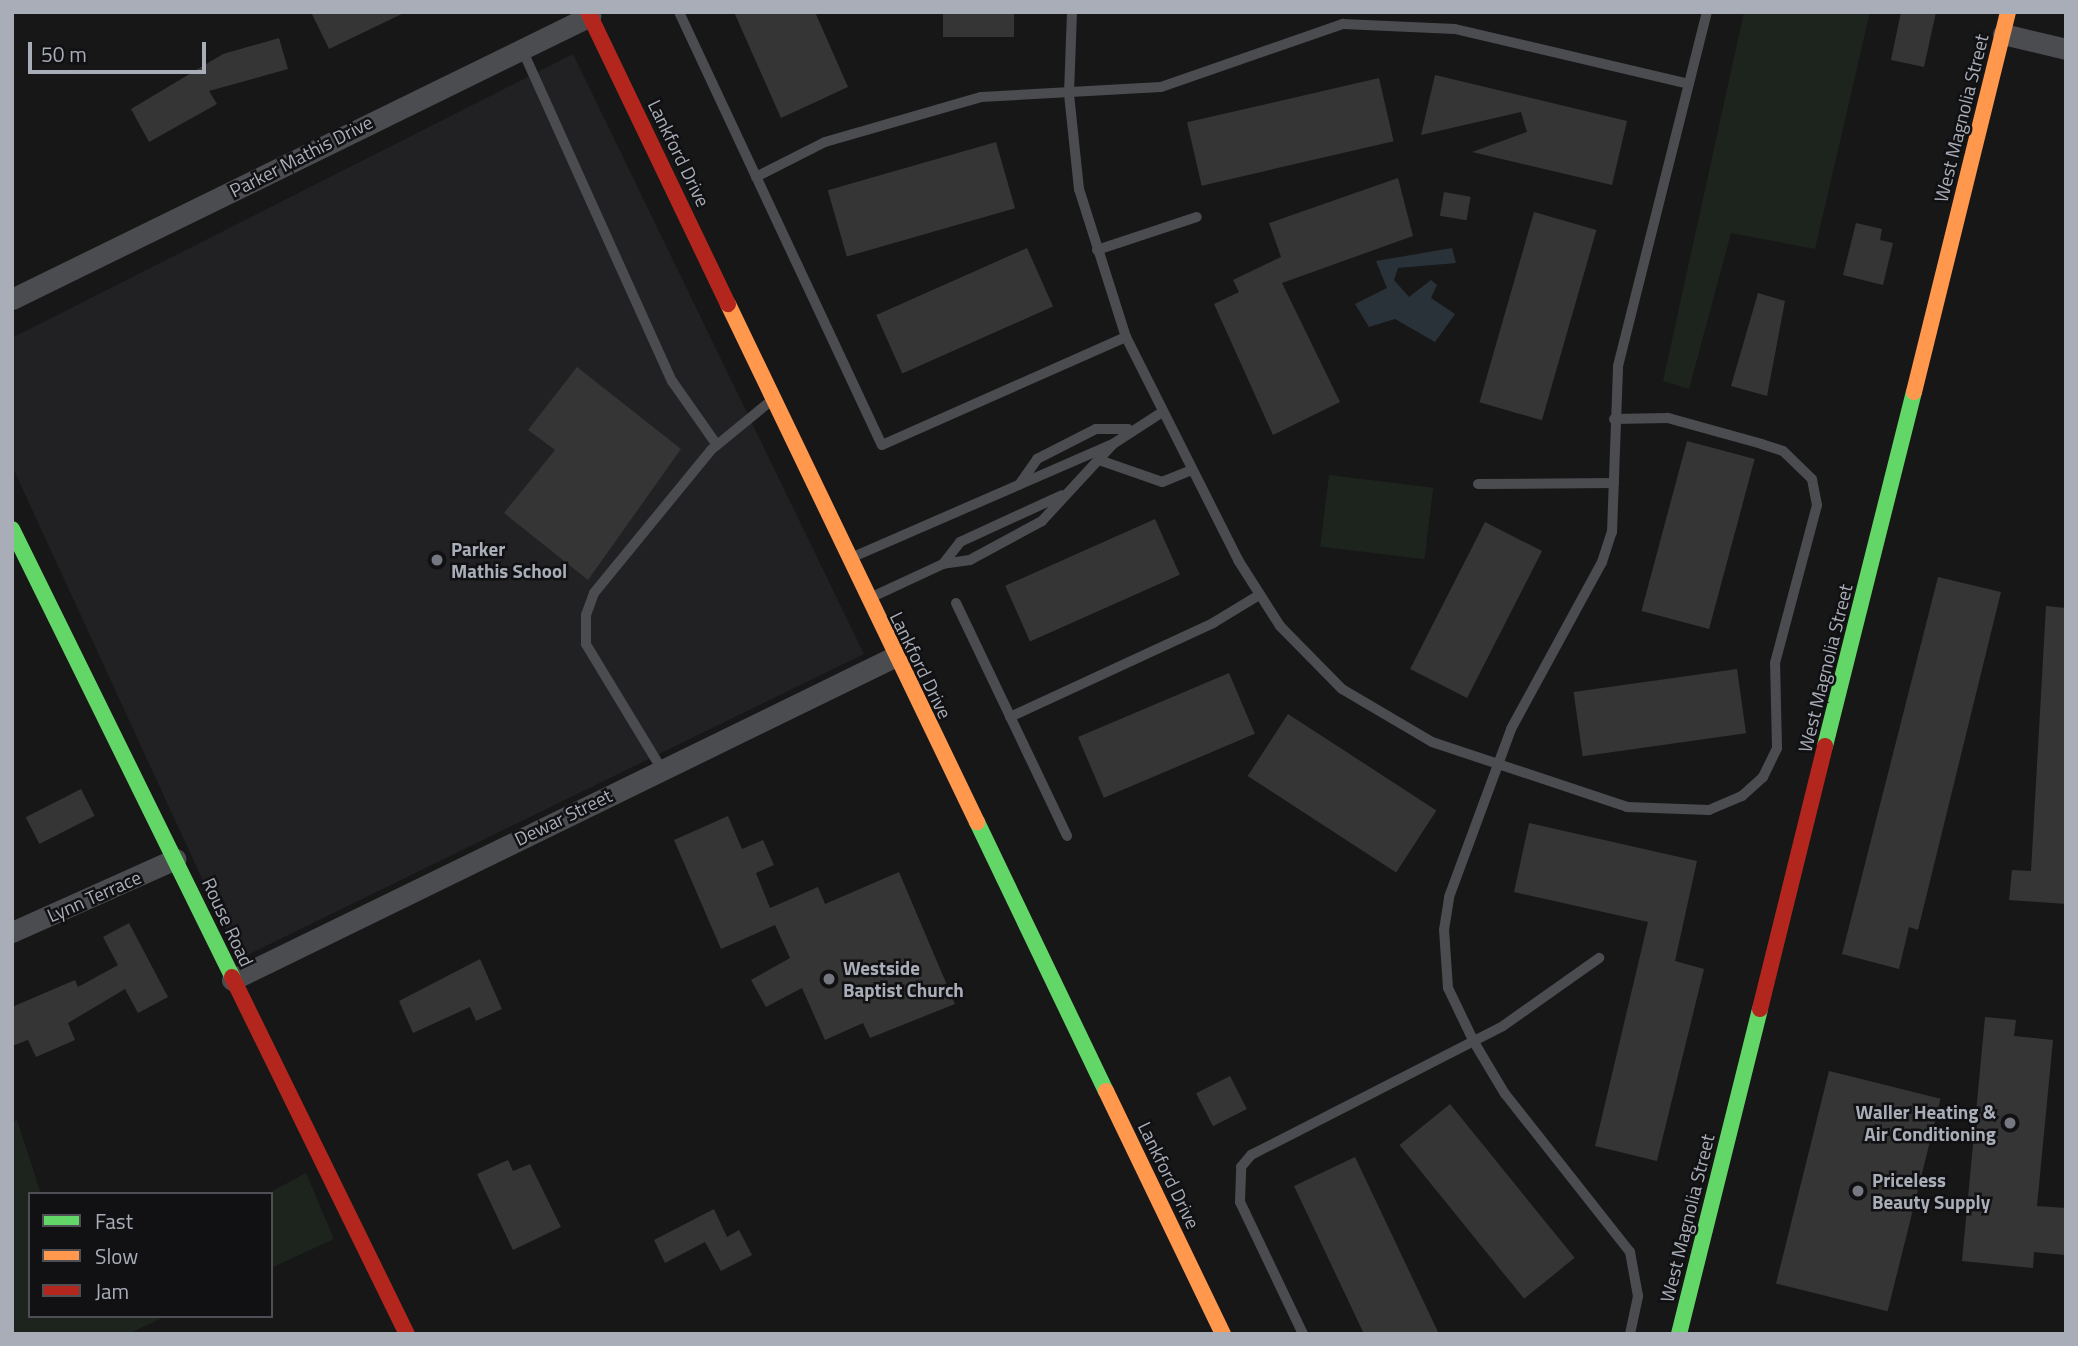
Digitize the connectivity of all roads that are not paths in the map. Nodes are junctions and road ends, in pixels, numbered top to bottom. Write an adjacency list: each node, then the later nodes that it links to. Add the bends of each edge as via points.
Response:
1 (679, 12): 12 (lane)
2 (1072, 12): 11 (lane)
3 (1707, 12): 10 (lane)
4 (2008, 12): 7 (street, West Magnolia Street)
5 (589, 14): 8 (street, Parker Mathis Drive); 17 (street, Lankford Drive)
6 (1413, 17): 10 (lane); 11 (lane, via 1343,24 1161,87)
7 (2003, 34): 9 (street); 49 (street, West Magnolia Street)
8 (521, 47): 15 (street, Parker Mathis Drive); 22 (lane, via 672,381)
9 (2066, 50)
10 (1689, 84): 19 (lane, via 1619,366)
11 (1069, 94): 12 (lane, via 982,97 825,142); 14 (lane, via 1079,189)
12 (756, 177): 16 (lane, via 882,445)
13 (1197, 217): 14 (lane)
14 (1097, 250): 16 (lane)
15 (12, 299)
16 (1126, 337): 18 (lane)
17 (774, 399): 22 (lane); 30 (street, Lankford Drive)
18 (1161, 413): 20 (lane); 24 (lane)
19 (1614, 419): 25 (lane); 37 (lane, via 1668,418 1762,444 1783,451 1812,479 1817,505 1775,663 1777,748 1763,777 1742,796 1709,810 1679,813 1627,807)
20 (1128, 429): 21 (lane); 27 (lane, via 1096,429 1037,459)
21 (1113, 444): 23 (lane); 27 (lane)
22 (717, 445): 38 (lane, via 594,593 586,615 586,644)
23 (1099, 460): 24 (lane, via 1162,482); 28 (lane)
24 (1191, 470): 32 (lane)
25 (1614, 483): 26 (lane); 37 (lane, via 1612,532 1602,562)
26 (1478, 484)
27 (1019, 486): 30 (lane)
28 (1070, 491): 31 (lane, via 960,542); 31 (lane, via 1042,521 1007,542)
29 (12, 528): 40 (street, Rouse Road)
30 (847, 559): 33 (street, Lankford Drive)
31 (943, 564): 33 (lane)
32 (1259, 595): 36 (lane, via 1213,623); 37 (lane, via 1342,689 1432,742)
33 (866, 599): 35 (street, Lankford Drive)
34 (956, 603): 36 (lane)
35 (894, 657): 38 (street, Dewar Street); 46 (street, Lankford Drive)
36 (1010, 717): 39 (lane)
37 (1496, 767): 44 (lane, via 1449,897 1444,930 1448,988)
38 (661, 768): 43 (street, Dewar Street)
39 (1067, 836)
40 (175, 859): 41 (street, Lynn Terrace); 43 (street, Rouse Road)
41 (12, 932)
42 (1599, 958): 44 (lane)
43 (232, 980): 45 (street, Rouse Road)
44 (1474, 1042): 47 (lane, via 1251,1155 1241,1167 1240,1202); 48 (lane, via 1505,1094 1630,1252 1638,1296)
45 (407, 1334)
46 (1223, 1334)
47 (1303, 1334)
48 (1630, 1334)
49 (1679, 1334)

